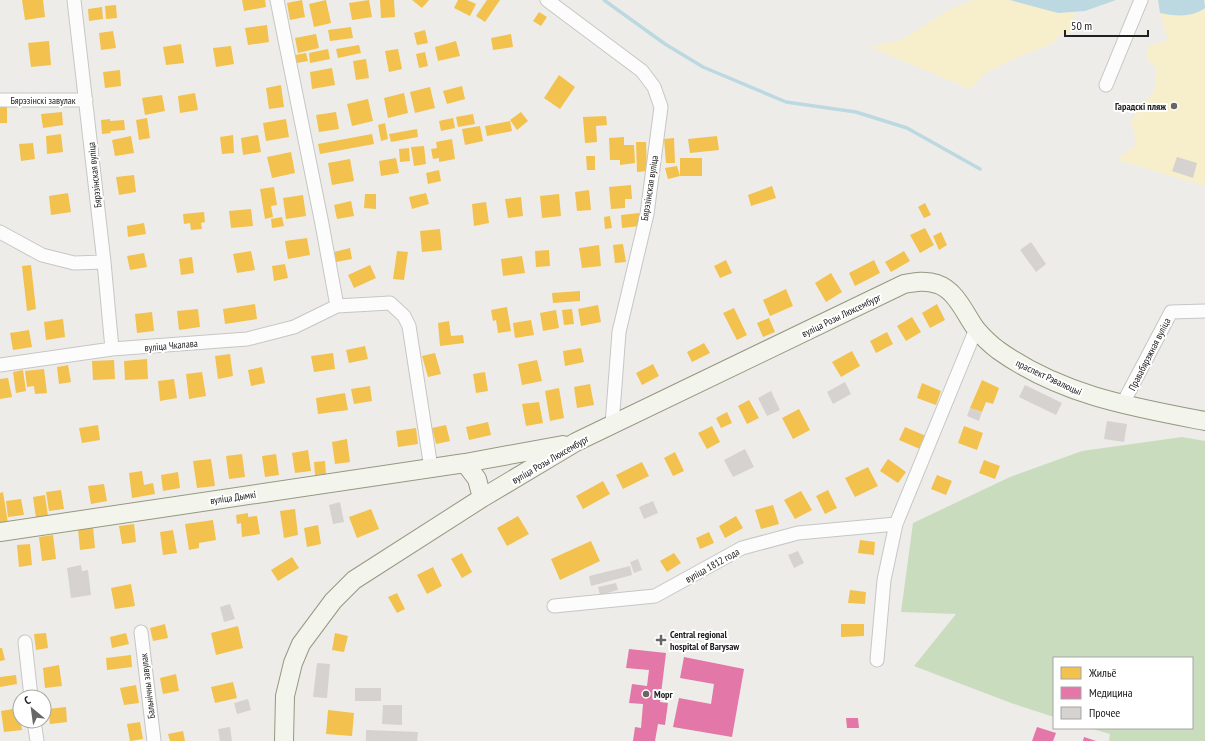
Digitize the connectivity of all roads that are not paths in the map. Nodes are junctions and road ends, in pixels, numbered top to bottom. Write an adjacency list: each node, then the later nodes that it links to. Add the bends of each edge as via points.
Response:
1 (74, 0): 7 (street, Бярэзінская вуліца)
2 (277, 0): 11 (street)
3 (548, 0): 18 (street, Бярэзінская вуліца, via 642,71 654,87 661,107 647,214 619,332)
4 (1141, 0): 5 (street)
5 (1106, 85)
6 (0, 100): 7 (street, Бярэзінскі завулак)
7 (86, 100): 9 (street, Бярэзінская вуліца)
8 (0, 232): 9 (street, via 42,255 74,263)
9 (104, 262): 14 (street, Бярэзінская вуліца)
10 (923, 281): 13 (main road, праспект Рэвалюцыі, via 938,284 948,291); 18 (main road, вуліца Розы Люксембург, via 904,284)
11 (337, 306): 14 (street, вуліца Чкалава, via 294,327 247,339); 21 (street, via 390,303 404,316 409,326)
12 (1205, 311): 16 (street, Правабярэжная вуліца, via 1171,312)
13 (976, 329): 16 (main road, праспект Рэвалюцыі, via 993,346 1013,360 1075,391); 23 (street)
14 (112, 349): 15 (street, вуліца Чкалава)
15 (0, 365)
16 (1122, 405): 17 (main road, праспект Рэвалюцыі)
17 (1205, 421)
18 (612, 426): 19 (main road, вуліца Розы Люксембург)
19 (576, 442): 20 (main road, вуліца Дымкі); 22 (main road, вуліца Розы Люксембург)
20 (465, 463): 21 (main road, вуліца Дымкі); 22 (main road, via 477,479)
21 (431, 468): 24 (main road, вуліца Дымкі)
22 (482, 498): 33 (main road, вуліца Розы Люксембург, via 354,580 333,601 301,644 293,663 285,696)
23 (896, 524): 25 (street, вуліца 1812 года, via 798,533 742,548 655,596); 28 (street, via 884,580)
24 (0, 532)
25 (554, 606)
26 (141, 632): 32 (street, Бальнічны завулак)
27 (25, 642): 29 (street)
28 (877, 660)
29 (30, 689)
30 (35, 729): 31 (street)
31 (37, 741)
32 (154, 741)
33 (284, 741)

